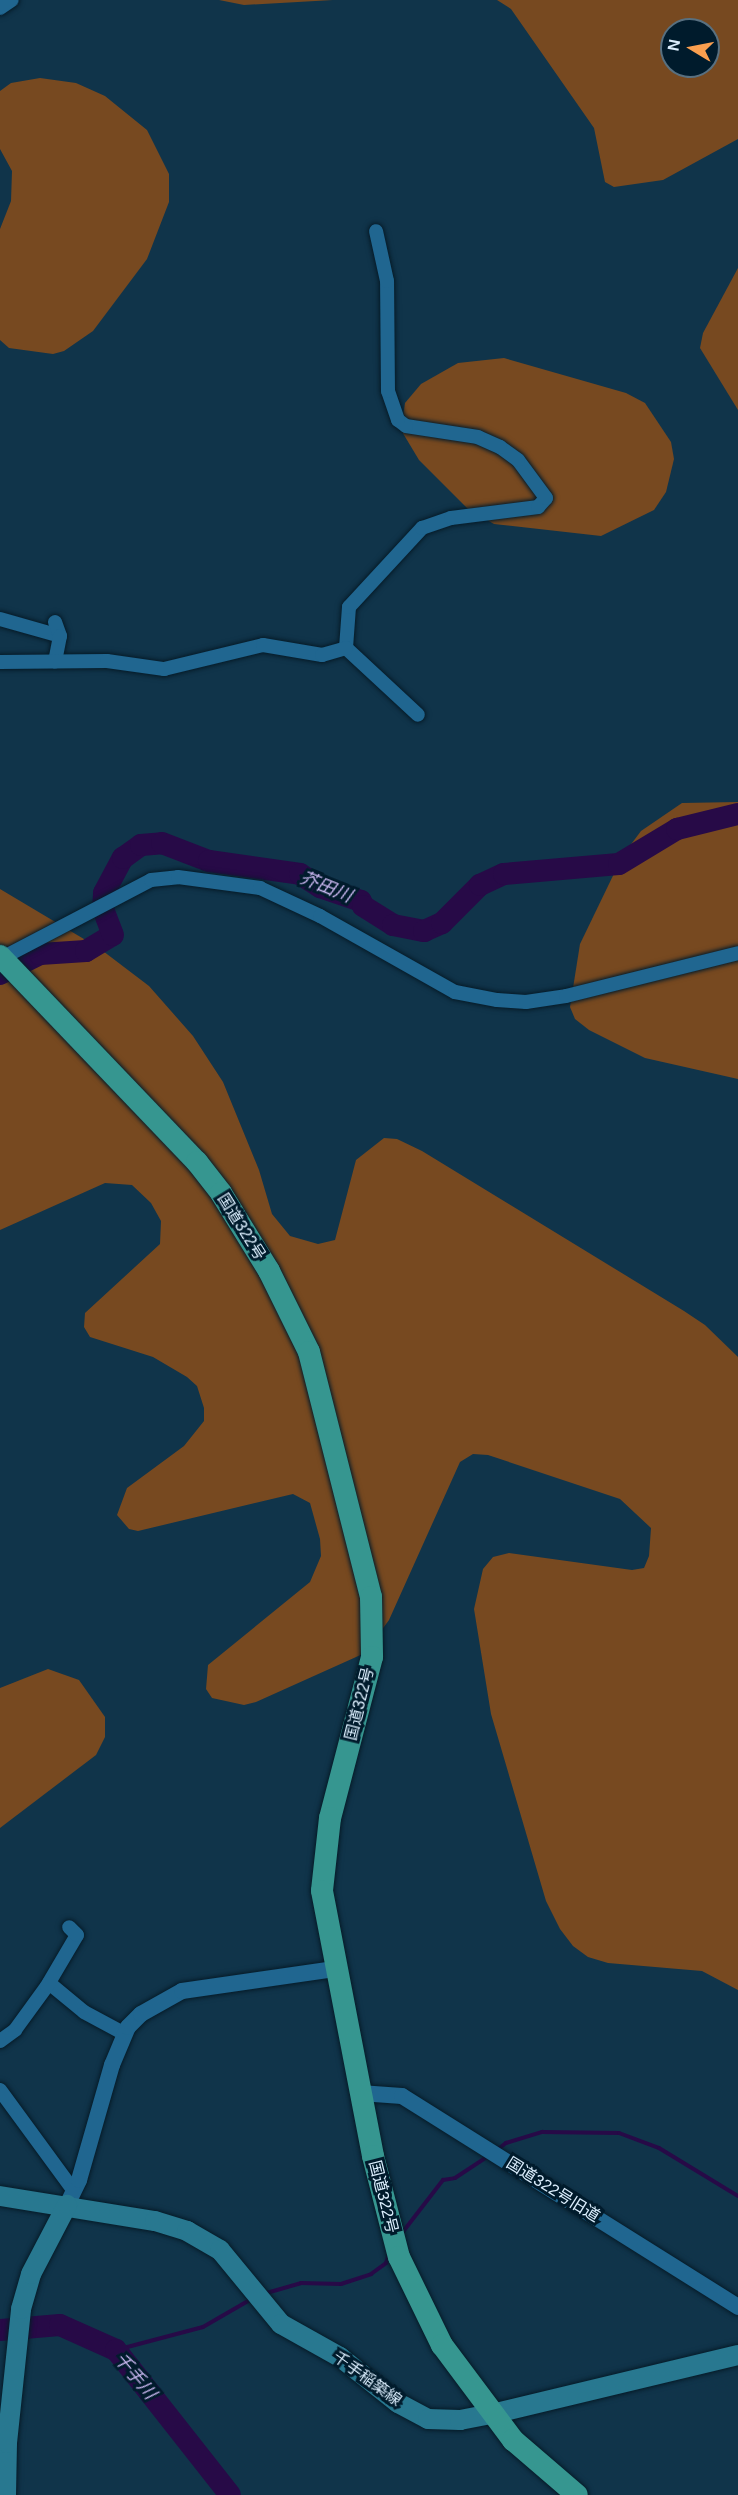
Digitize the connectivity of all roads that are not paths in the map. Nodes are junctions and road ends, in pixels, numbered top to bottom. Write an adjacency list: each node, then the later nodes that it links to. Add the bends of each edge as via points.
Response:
1 (12, 0): 2 (street)
2 (0, 8)
3 (376, 231): 5 (street, via 387,281 388,391 398,420 406,426 478,437 500,447 518,460 546,498 538,507 451,518 422,528 349,607)
4 (0, 619): 7 (street, via 58,629)
5 (346, 648): 7 (street, via 321,655 263,645 164,669 107,661); 8 (street)
6 (0, 662): 7 (street)
7 (55, 662)
8 (418, 715)
9 (738, 953): 10 (street, via 566,996 526,1002 497,1000 455,992 320,916 260,888 178,877 152,880)
10 (4, 960): 12 (highway, 国道322号, via 221,1193 269,1271 309,1352 366,1566 373,1615 367,1685 324,1848 324,1917)
11 (69, 1927): 13 (street, via 78,1935)
12 (334, 1969): 14 (street, via 182,1991 156,2002); 17 (highway, 国道322号)
13 (49, 1983): 14 (street, via 84,2012); 15 (street, via 15,2030)
14 (125, 2034): 19 (street)
15 (0, 2041)
16 (0, 2091): 19 (street)
17 (360, 2094): 20 (street, 国道322号旧道, via 402,2096); 22 (highway, 国道322号, via 399,2257 442,2345)
18 (0, 2196): 19 (main road, 千手稲築線)
19 (70, 2198): 22 (main road, 千手稲築線, via 187,2232 220,2250 281,2324 340,2357 398,2403 428,2419 460,2420); 23 (main road, via 31,2274 21,2309 15,2346)
20 (738, 2307)
21 (738, 2355): 22 (main road, 千手稲築線)
22 (492, 2414): 24 (highway, 国道322号, via 538,2464)
23 (6, 2495)
24 (577, 2495)

